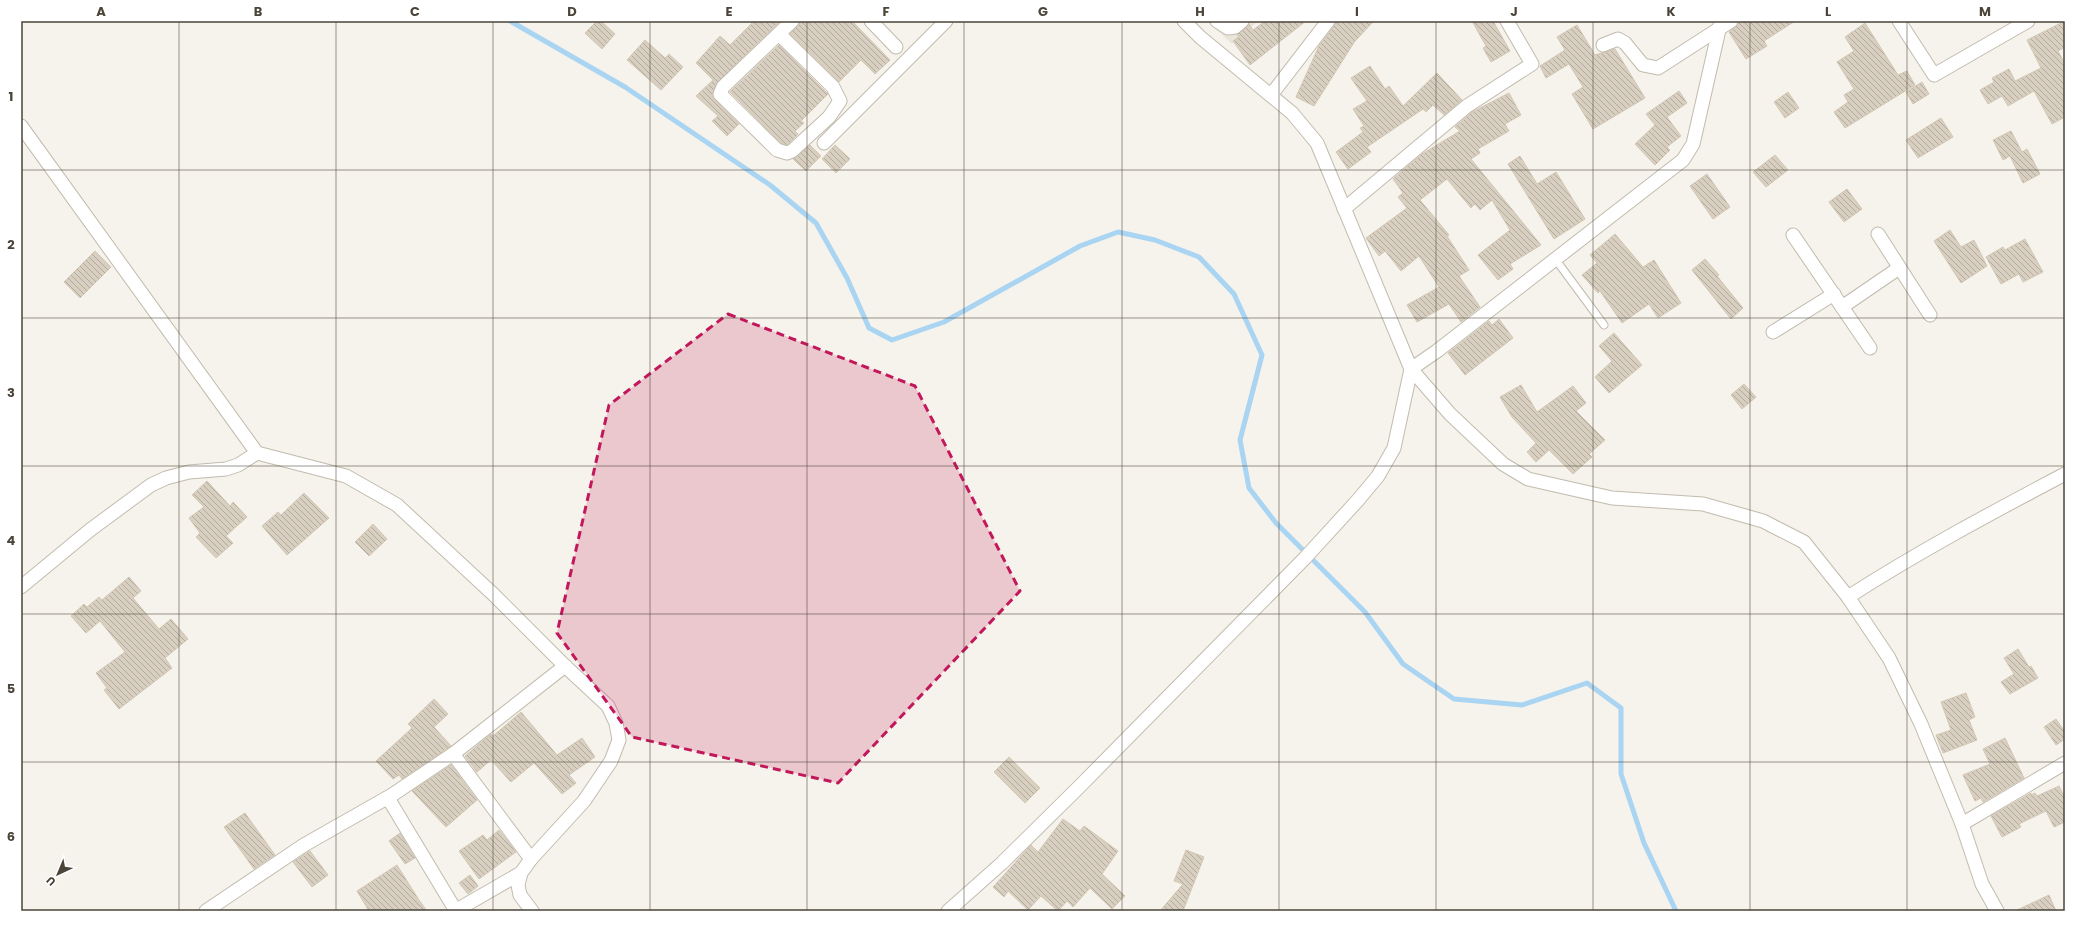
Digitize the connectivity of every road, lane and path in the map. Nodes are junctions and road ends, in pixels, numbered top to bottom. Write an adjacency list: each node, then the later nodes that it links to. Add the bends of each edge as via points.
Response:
1 (792, 21): 13 (street)
2 (871, 21): 15 (street)
3 (946, 21): 18 (street)
4 (1184, 21): 16 (street)
5 (1217, 21): 6 (street, via 1228,28 1235,27)
6 (1242, 21)
7 (1328, 21): 16 (street)
8 (1507, 21): 19 (street, via 1532,64 1467,106)
9 (1731, 21): 12 (street)
10 (1899, 21): 11 (street, via 1934,75)
11 (2028, 21)
12 (1720, 25): 14 (street, via 1658,68 1643,65 1625,43 1618,39); 22 (street, via 1693,144 1683,160)
13 (779, 34): 13 (street, via 723,87 720,94 777,150 786,153 792,151 829,117 840,101 834,87)
14 (1603, 45)
15 (896, 47)
16 (1271, 95): 19 (street, via 1292,113 1317,143)
17 (21, 126): 31 (street)
18 (824, 143)
19 (1344, 209): 30 (street)
20 (1878, 234): 23 (street)
21 (1793, 235): 24 (street)
22 (1556, 260): 27 (lane); 30 (street)
23 (1899, 268): 25 (street); 26 (street)
24 (1834, 294): 25 (street); 28 (street)
25 (1842, 307): 29 (street)
26 (1930, 316)
27 (1604, 325)
28 (1773, 332)
29 (1870, 348)
30 (1411, 369): 34 (street, via 1450,414 1502,464 1528,479 1612,498 1703,504 1763,521 1804,542); 45 (street, via 1394,448 1387,463 1358,500 1305,558 1074,793)
31 (257, 453): 33 (street, via 238,466 190,472 151,485 90,530); 35 (street, via 346,476 396,505 493,594)
32 (2065, 474): 34 (street, via 1901,563)
33 (21, 587)
34 (1848, 597): 39 (street, via 1889,658 1921,724)
35 (565, 666): 36 (street); 40 (street, via 608,706 616,723 619,740 611,761 584,802)
36 (453, 754): 38 (street); 40 (street)
37 (2065, 763): 39 (street)
38 (388, 798): 42 (street, via 304,845); 43 (street)
39 (1962, 824): 46 (street, via 1982,884)
40 (531, 859): 41 (street)
41 (520, 873): 43 (street); 44 (street, via 519,890)
42 (206, 911)
43 (456, 911)
44 (532, 911)
45 (948, 911)
46 (1997, 911)

